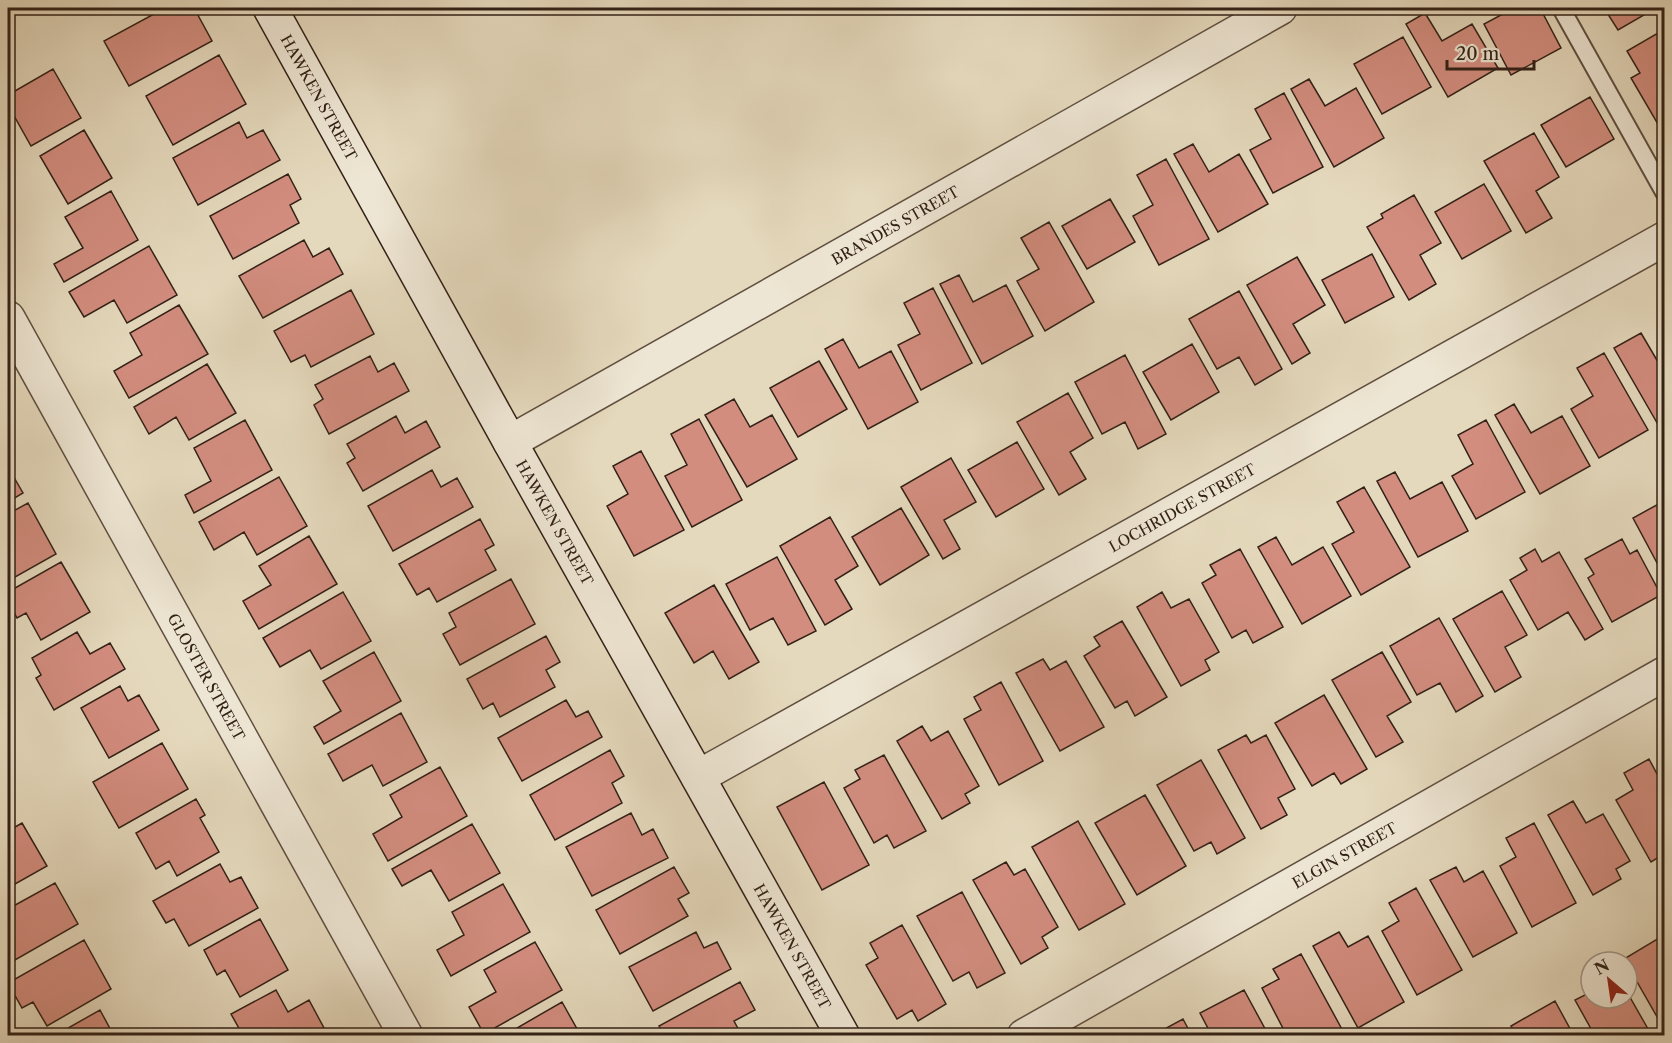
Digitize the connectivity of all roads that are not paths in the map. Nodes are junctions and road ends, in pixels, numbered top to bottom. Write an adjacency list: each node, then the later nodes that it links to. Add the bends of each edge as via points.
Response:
1 (270, 8): 7 (street, HAWKEN STREET)
2 (1280, 8): 7 (street, BRANDES STREET)
3 (1561, 8): 4 (lane)
4 (1665, 192)
5 (1665, 239): 9 (street, LOCHRIDGE STREET)
6 (8, 318): 10 (street, GLOSTER STREET)
7 (510, 442): 9 (street, HAWKEN STREET)
8 (1665, 674): 12 (street, ELGIN STREET)
9 (698, 777): 11 (street, HAWKEN STREET)
10 (406, 1035)
11 (843, 1035)
12 (1024, 1035)

